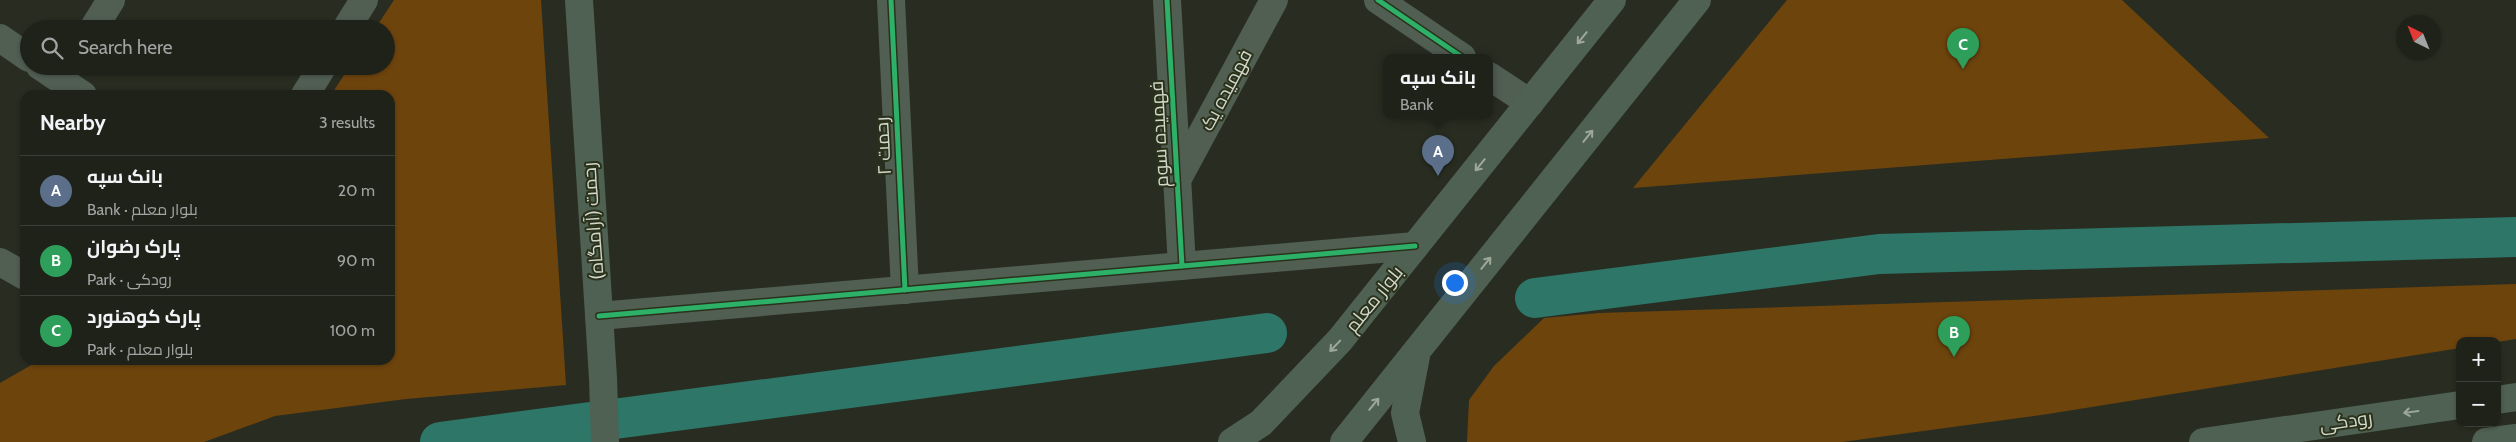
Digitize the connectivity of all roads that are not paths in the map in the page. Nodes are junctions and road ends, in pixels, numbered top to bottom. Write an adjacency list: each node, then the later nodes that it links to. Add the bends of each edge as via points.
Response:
1 (111, 0): 10 (street)
2 (364, 0): 11 (street)
3 (579, 0): 27 (main road, رحمت (آرامگاه))
4 (891, 0): 26 (street, رحمت ۲)
5 (1167, 0): 21 (street, فهمیده سوم)
6 (1274, 0): 21 (street, فهمیده یک)
7 (1378, 0): 14 (street)
8 (1612, 0): 20 (main road, بلوار معلم, one-way to 20)
9 (1696, 0): 28 (main road, one-way to 9)
10 (99, 20)
11 (352, 20)
12 (0, 38): 13 (street)
13 (20, 52)
14 (1458, 54)
15 (60, 75): 18 (street)
16 (317, 75): 19 (street)
17 (1493, 79): 20 (street)
18 (77, 90)
19 (308, 90)
20 (1530, 103): 22 (main road, بلوار معلم, one-way to 22)
21 (1177, 180): 24 (street, فهمیده سوم)
22 (1415, 246): 24 (street); 34 (main road, بلوار معلم, one-way to 34, via 1340,340 1261,423)
23 (0, 262): 25 (street)
24 (1182, 266): 26 (street)
25 (20, 273)
26 (905, 290): 27 (street)
27 (599, 316): 33 (main road, رحمت (آرامگاه))
28 (1418, 350): 35 (main road, one-way to 28); 36 (main road, via 1404,413)
29 (2516, 398): 30 (main road)
30 (2501, 400)
31 (2456, 406): 37 (main road, رودکی, one-way to 37)
32 (2516, 438): 38 (main road)
33 (605, 442)
34 (1232, 442)
35 (1344, 442)
36 (1412, 442)
37 (2203, 442)
38 (2486, 442)

